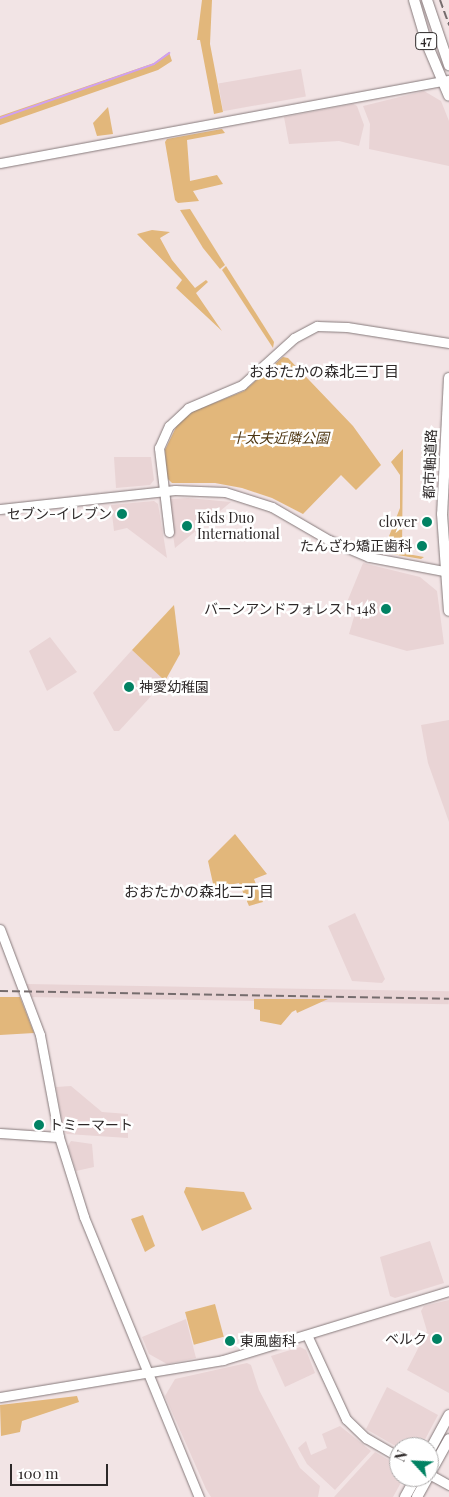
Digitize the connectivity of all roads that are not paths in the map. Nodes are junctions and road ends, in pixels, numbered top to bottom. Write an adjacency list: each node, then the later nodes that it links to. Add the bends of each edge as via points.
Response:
1 (414, 0): 4 (main road, 47)
2 (427, 0): 3 (main road, 47)
3 (449, 64)
4 (446, 80): 5 (main road, 47); 6 (street)
5 (449, 96)
6 (0, 163)
7 (449, 343): 9 (street, via 336,325 317,326 303,332 242,385 188,408 174,419 158,448)
8 (449, 378): 12 (main road, 都市軸道路, via 442,482)
9 (163, 491): 10 (street); 11 (street); 12 (street, via 198,490 240,495 279,510 329,540 369,557)
10 (0, 509)
11 (169, 532)
12 (448, 570): 13 (main road, 都市軸道路)
13 (449, 611)
14 (0, 928): 16 (street, via 40,1035)
15 (0, 1133): 16 (street)
16 (59, 1137): 19 (street, via 84,1217)
17 (449, 1291): 18 (street)
18 (307, 1335): 19 (street, via 223,1360); 24 (street, via 346,1419 366,1438)
19 (147, 1375): 20 (street); 26 (street)
20 (0, 1398)
21 (449, 1415): 22 (main road)
22 (437, 1437)
23 (449, 1440): 25 (main road)
24 (389, 1451)
25 (439, 1458)
26 (200, 1497)

